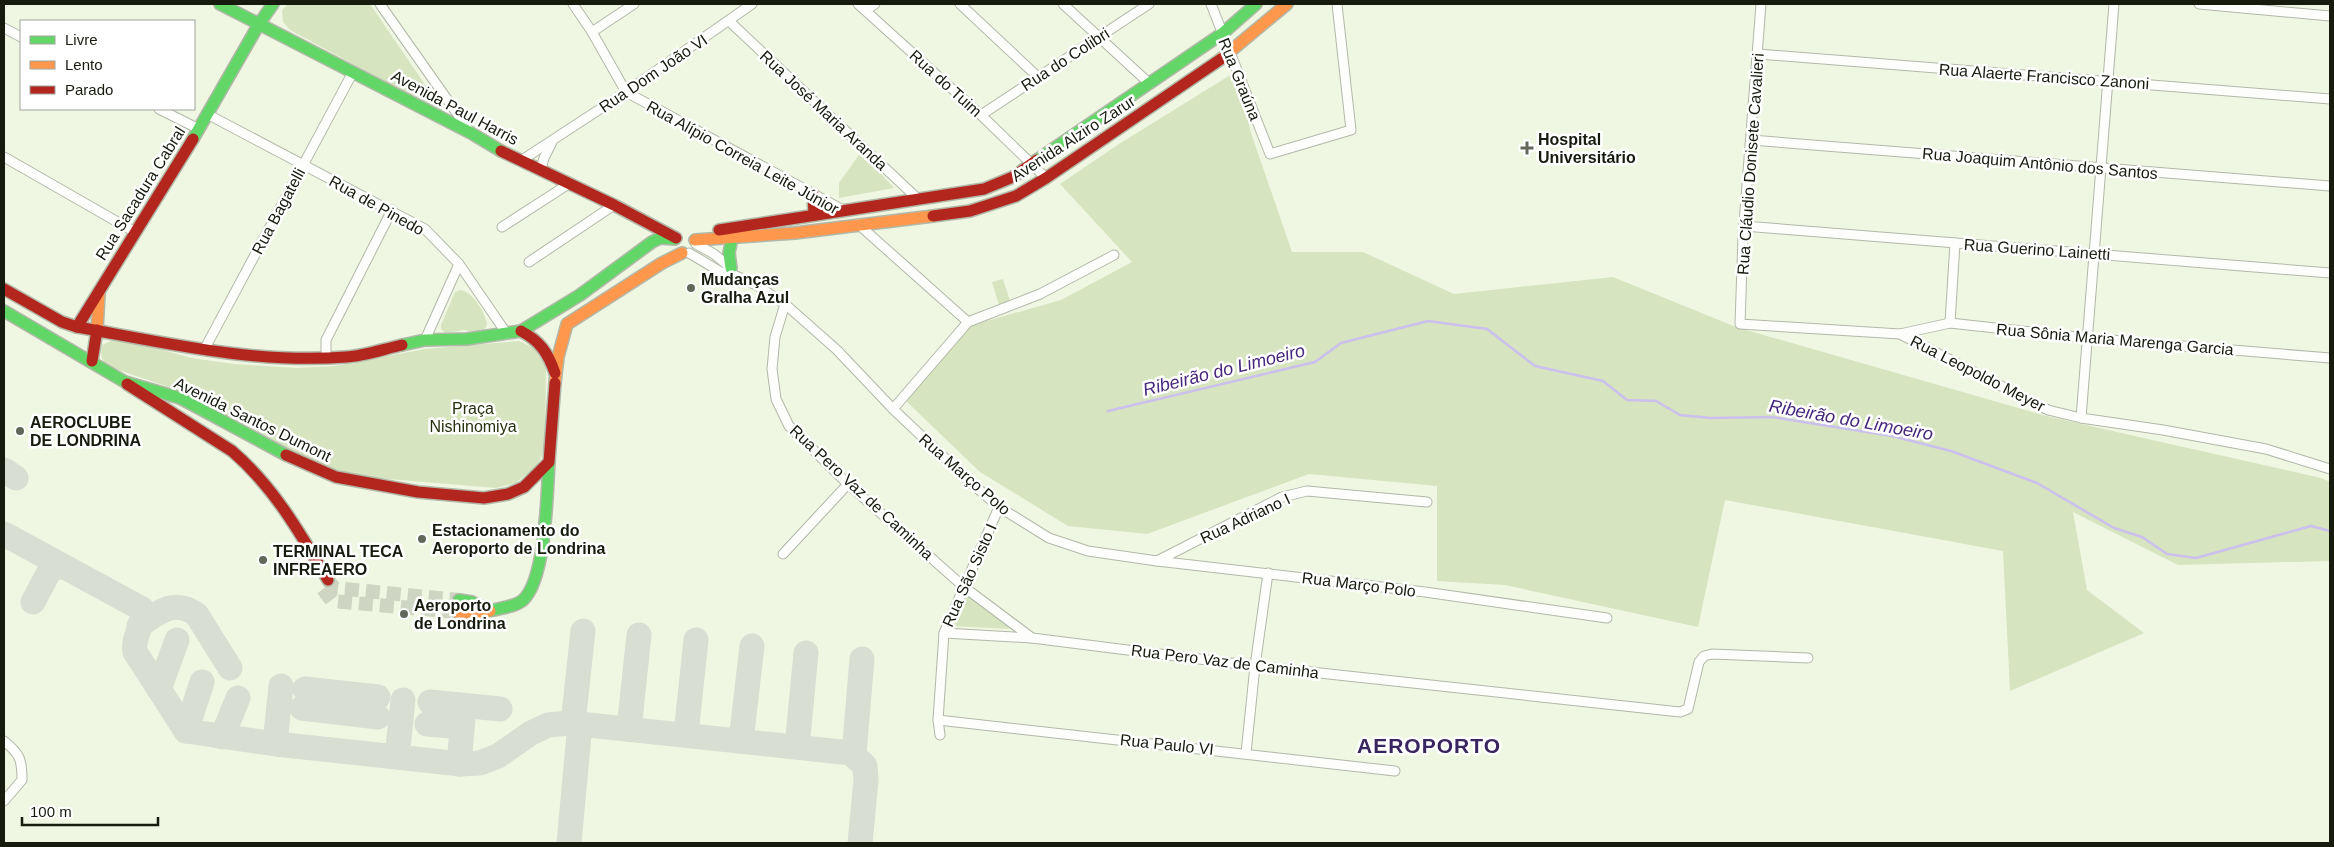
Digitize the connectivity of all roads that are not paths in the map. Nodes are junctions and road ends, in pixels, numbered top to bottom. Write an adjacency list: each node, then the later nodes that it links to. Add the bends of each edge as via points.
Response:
1 (220, 4): 23 (main road, Avenida Paul Harris)
2 (273, 4): 23 (main road, Rua Sacadura Cabral)
3 (380, 4): 41 (street)
4 (573, 4): 25 (street)
5 (634, 4): 25 (street)
6 (752, 4): 22 (street, Rua Dom João VI)
7 (858, 4): 20 (street, Rua do Tuim)
8 (875, 4): 20 (street)
9 (960, 4): 32 (street)
10 (1063, 4): 28 (street)
11 (1149, 4): 19 (street, Rua do Colibri)
12 (1211, 4): 26 (street, Rua Graúna)
13 (1256, 4): 26 (main road, Avenida Alziro Zarur)
14 (1287, 4): 29 (main road, Avenida Alziro Zarur)
15 (1337, 4): 29 (street, Rua Graúna, via 1351,130 1270,154)
16 (1762, 4): 30 (street, Rua Cláudio Donisete Cavalieri)
17 (2114, 4): 33 (street)
18 (2199, 4): 21 (street)
19 (1138, 7): 28 (street, Rua do Colibri)
20 (866, 10): 39 (street, Rua do Tuim)
21 (2330, 16)
22 (729, 21): 35 (street, Rua Dom João VI); 54 (street, Rua José Maria Aranda)
23 (259, 24): 31 (main road, Avenida Paul Harris); 38 (main road, Rua Sacadura Cabral)
24 (4, 28): 27 (street)
25 (592, 32): 35 (street)
26 (1222, 34): 29 (street, Rua Graúna); 34 (main road, Avenida Alziro Zarur)
27 (20, 37)
28 (1099, 37): 32 (street, Rua do Colibri); 34 (street)
29 (1230, 53): 50 (main road, Avenida Alziro Zarur)
30 (1758, 54): 33 (street, Rua Alaerte Francisco Zanoni); 43 (street, Rua Cláudio Donisete Cavalieri)
31 (353, 72): 41 (main road, Avenida Paul Harris); 46 (street, Rua Bagatelli)
32 (1038, 77): 39 (street, Rua do Colibri)
33 (2108, 81): 36 (street, Rua Alaerte Francisco Zanoni); 49 (street)
34 (1150, 84): 47 (main road, Avenida Alziro Zarur)
35 (626, 92): 42 (street, Rua Dom João VI); 53 (street, Rua Alípio Correia Leite Júnior)
36 (2330, 99)
37 (161, 110): 40 (street)
38 (207, 114): 40 (main road, Rua Sacadura Cabral); 46 (street, Rua de Pinedo)
39 (981, 114): 47 (street, Rua do Tuim)
40 (198, 129): 62 (main road, Rua Sacadura Cabral)
41 (471, 134): 45 (main road, Avenida Paul Harris)
42 (553, 140): 45 (street, Rua Dom João VI); 48 (street)
43 (1751, 140): 49 (street, Rua Joaquim Antônio dos Santos); 60 (street, Rua Cláudio Donisete Cavalieri)
44 (4, 156): 62 (street)
45 (522, 160): 48 (main road, Avenida Paul Harris)
46 (303, 165): 56 (street, Rua de Pinedo); 90 (street, Rua Bagatelli)
47 (1031, 165): 50 (street, Rua do Tuim); 54 (main road, Avenida Alziro Zarur, via 1013,177 984,189)
48 (541, 169): 51 (main road, Avenida Paul Harris)
49 (2100, 169): 52 (street, Rua Joaquim Antônio dos Santos); 67 (street)
50 (1046, 178): 59 (main road, Avenida Alziro Zarur, via 1016,196 970,211)
51 (570, 183): 55 (main road, Avenida Paul Harris); 61 (street)
52 (2330, 186)
53 (813, 194): 57 (street, Rua Alípio Correia Leite Júnior); 58 (main road)
54 (919, 200): 57 (main road, Avenida Alziro Zarur)
55 (614, 205): 64 (main road, Avenida Paul Harris); 69 (street)
56 (392, 210): 70 (street, Rua de Pinedo, via 425,230); 91 (street, via 326,340)
57 (843, 210): 58 (main road, Avenida Alziro Zarur); 59 (street, Rua Alípio Correia Leite Júnior)
58 (814, 215): 66 (main road, Avenida Alziro Zarur)
59 (858, 225): 63 (main road, Avenida Alziro Zarur); 79 (street, Rua Alípio Correia Leite Júnior)
60 (1744, 226): 65 (street, Rua Guerino Lainetti); 81 (street, Rua Cláudio Donisete Cavalieri)
61 (502, 227)
62 (136, 232): 74 (main road, Rua Sacadura Cabral)
63 (732, 238): 66 (main road, Avenida Alziro Zarur); 71 (main road, via 729,253)
64 (676, 239): 66 (main road, via 675,246); 66 (main road, via 685,232); 75 (main road, via 660,238 652,242)
65 (1956, 243): 67 (street, Rua Guerino Lainetti); 80 (street)
66 (690, 245): 71 (street, Rua Março Polo, via 721,272); 77 (main road)
67 (2094, 253): 72 (street, Rua Guerino Lainetti); 88 (street)
68 (1114, 255): 79 (street, via 1040,294)
69 (529, 262)
70 (459, 264): 86 (street, Rua de Pinedo); 89 (street)
71 (732, 271): 76 (street, Rua Março Polo)
72 (2330, 273)
73 (4, 289): 82 (main road)
74 (99, 291): 82 (main road, Rua Sacadura Cabral); 84 (main road)
75 (580, 295): 77 (main road); 85 (main road)
76 (785, 304): 96 (street, Rua Março Polo, via 837,350); 100 (street, Rua Pero Vaz de Caminha, via 774,337 772,369 776,399 789,426)
77 (589, 309): 94 (main road, via 567,324)
78 (4, 311): 83 (main road, Avenida Santos Dumont)
79 (968, 322): 96 (street)
80 (1950, 323): 87 (street, Rua Sônia Maria Marenga Garcia); 88 (street, Rua Sônia Maria Marenga Garcia)
81 (1740, 324): 87 (street, Rua Leopoldo Meyer)
82 (74, 326): 83 (main road, via 64,336 49,330); 84 (main road)
83 (35, 330): 93 (main road, Avenida Santos Dumont)
84 (97, 330): 90 (main road); 93 (main road)
85 (520, 331): 86 (main road); 94 (main road, via 546,348)
86 (507, 334): 89 (main road)
87 (1900, 334): 97 (street, Rua Leopoldo Meyer, via 2048,410)
88 (2086, 338): 92 (street, Rua Sônia Maria Marenga Garcia); 97 (street)
89 (425, 340): 91 (main road, via 347,357)
90 (204, 350): 91 (main road, via 261,358)
91 (326, 358)
92 (2330, 358)
93 (92, 361): 95 (main road, Avenida Santos Dumont)
94 (556, 377): 98 (main road)
95 (125, 382): 98 (main road, Avenida Santos Dumont, via 180,398 303,464 359,482 484,498 508,494 524,487); 106 (main road, via 240,457 289,514)
96 (893, 409): 102 (street, Rua Março Polo)
97 (2080, 418): 99 (street, Rua Leopoldo Meyer, via 2266,449)
98 (549, 462): 108 (main road, via 534,582 522,601 490,612 472,602)
99 (2330, 469)
100 (848, 484): 103 (street); 107 (street, Rua Pero Vaz de Caminha)
101 (1427, 502): 104 (street, Rua Adriano I, via 1308,491 1282,497)
102 (1000, 507): 104 (street, Rua Março Polo, via 1049,538 1088,551); 107 (street, Rua São Sisto I)
103 (783, 554)
104 (1157, 561): 105 (street, Rua Março Polo)
105 (1268, 573): 109 (street, Rua Março Polo); 113 (street)
106 (326, 584)
107 (964, 587): 110 (street, Rua São Sisto I); 111 (street, Rua Pero Vaz de Caminha)
108 (458, 606)
109 (1607, 618)
110 (944, 633): 111 (street, Rua Pero Vaz de Caminha); 114 (street, Rua São Sisto I)
111 (1032, 638): 113 (street, Rua Pero Vaz de Caminha)
112 (1808, 658): 113 (street, Rua Pero Vaz de Caminha, via 1704,656 1699,662 1688,709 1680,712)
113 (1255, 666): 117 (street)
114 (938, 720): 115 (street, Rua São Sisto I); 117 (street, Rua Paulo VI)
115 (940, 735)
116 (4, 741): 119 (street, via 17,751 22,764 22,780)
117 (1246, 752): 118 (street, Rua Paulo VI)
118 (1395, 771)
119 (4, 801)

